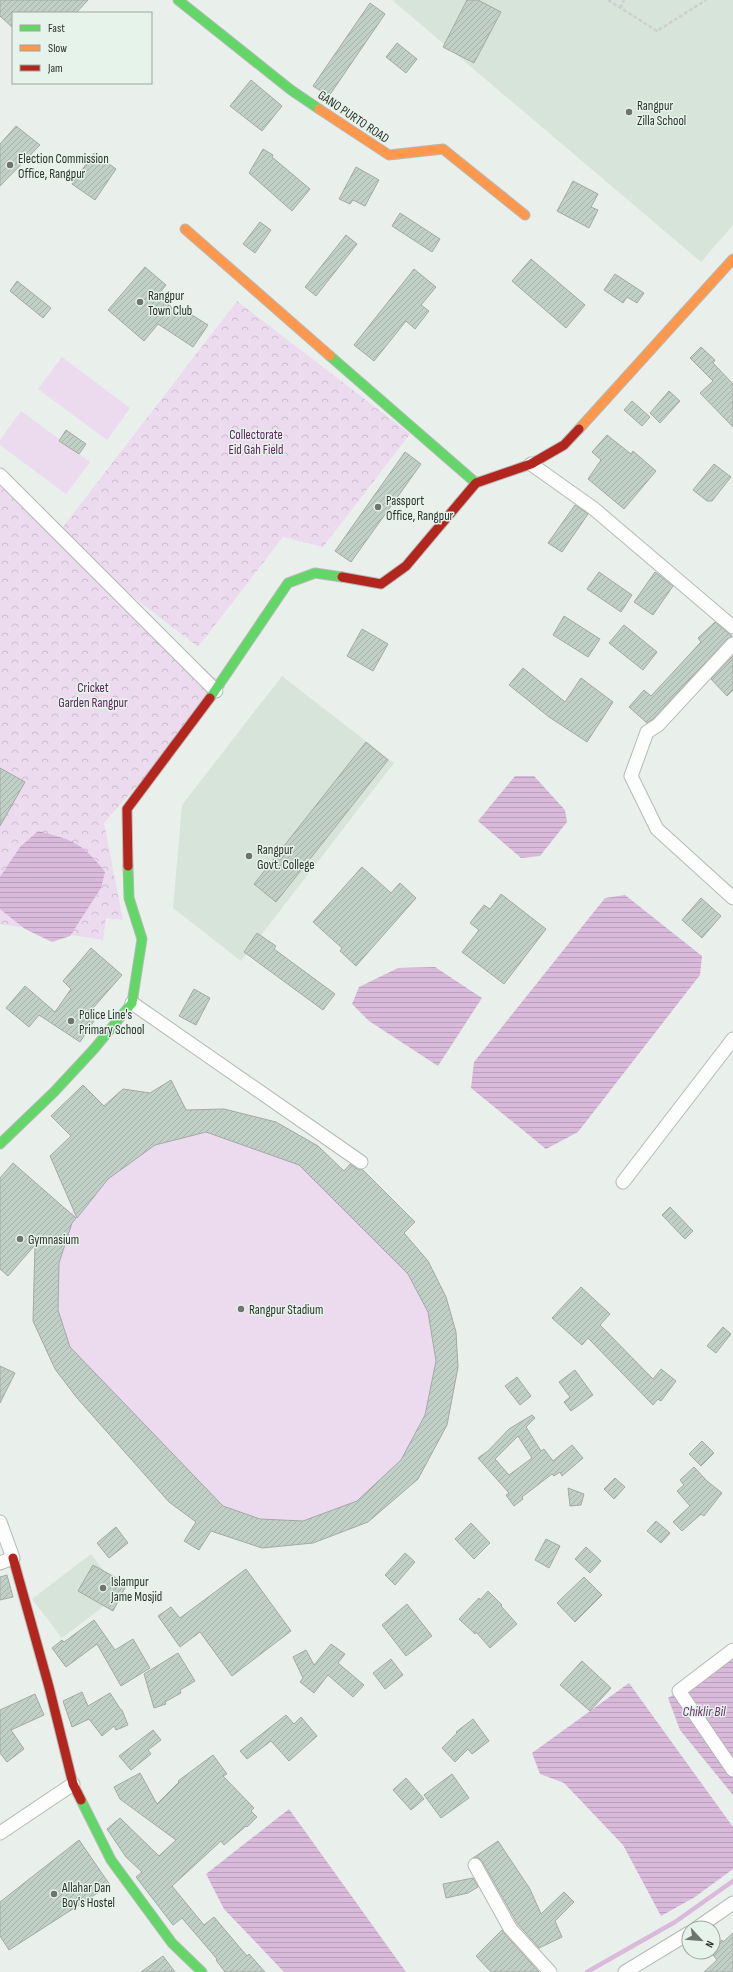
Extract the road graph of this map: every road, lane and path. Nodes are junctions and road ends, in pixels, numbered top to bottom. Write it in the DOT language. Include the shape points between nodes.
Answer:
graph roads {
  1 [pos="178,0"];
  2 [pos="608,0"];
  3 [pos="624,0"];
  4 [pos="706,0"];
  5 [pos="620,8"];
  6 [pos="525,215"];
  7 [pos="185,230"];
  8 [pos="733,260"];
  9 [pos="531,464"];
  10 [pos="0,475"];
  11 [pos="476,484"];
  12 [pos="733,627"];
  13 [pos="733,644"];
  14 [pos="216,691"];
  15 [pos="733,898"];
  16 [pos="132,1003"];
  17 [pos="733,1039"];
  18 [pos="0,1144"];
  19 [pos="361,1162"];
  20 [pos="623,1182"];
  21 [pos="0,1522"];
  22 [pos="13,1558"];
  23 [pos="0,1563"];
  24 [pos="733,1650"];
  25 [pos="733,1770"];
  26 [pos="73,1784"];
  27 [pos="0,1833"];
  28 [pos="474,1865"];
  29 [pos="733,1904"];
  30 [pos="708,1920"];
  31 [pos="681,1938"];
  32 [pos="202,1972"];
  33 [pos="550,1972"];
  34 [pos="625,1972"];
  1 -- 6 [label="street, GANO PURTO ROAD" via="291,90 388,155 444,149"];
  2 -- 5 [label="path"];
  3 -- 5 [label="path"];
  4 -- 5 [label="path" via="657,31"];
  7 -- 11 [label="street"];
  8 -- 9 [label="street" via="564,445"];
  9 -- 11 [label="street"];
  9 -- 12 [label="street" via="593,508"];
  10 -- 14 [label="street"];
  11 -- 14 [label="street" via="406,566 381,584 315,573 288,583"];
  13 -- 15 [label="street" via="658,725 647,732 631,776 657,829"];
  14 -- 16 [label="street" via="127,809 129,898 142,939"];
  16 -- 18 [label="street" via="54,1092"];
  16 -- 19 [label="street"];
  17 -- 20 [label="street"];
  21 -- 22 [label="street"];
  22 -- 23 [label="street"];
  22 -- 26 [label="street"];
  24 -- 25 [label="street" via="679,1691"];
  26 -- 27 [label="street"];
  26 -- 32 [label="street" via="112,1860 172,1943"];
  28 -- 33 [label="street" via="510,1928"];
  29 -- 30 [label="street"];
  31 -- 34 [label="street"];
}
